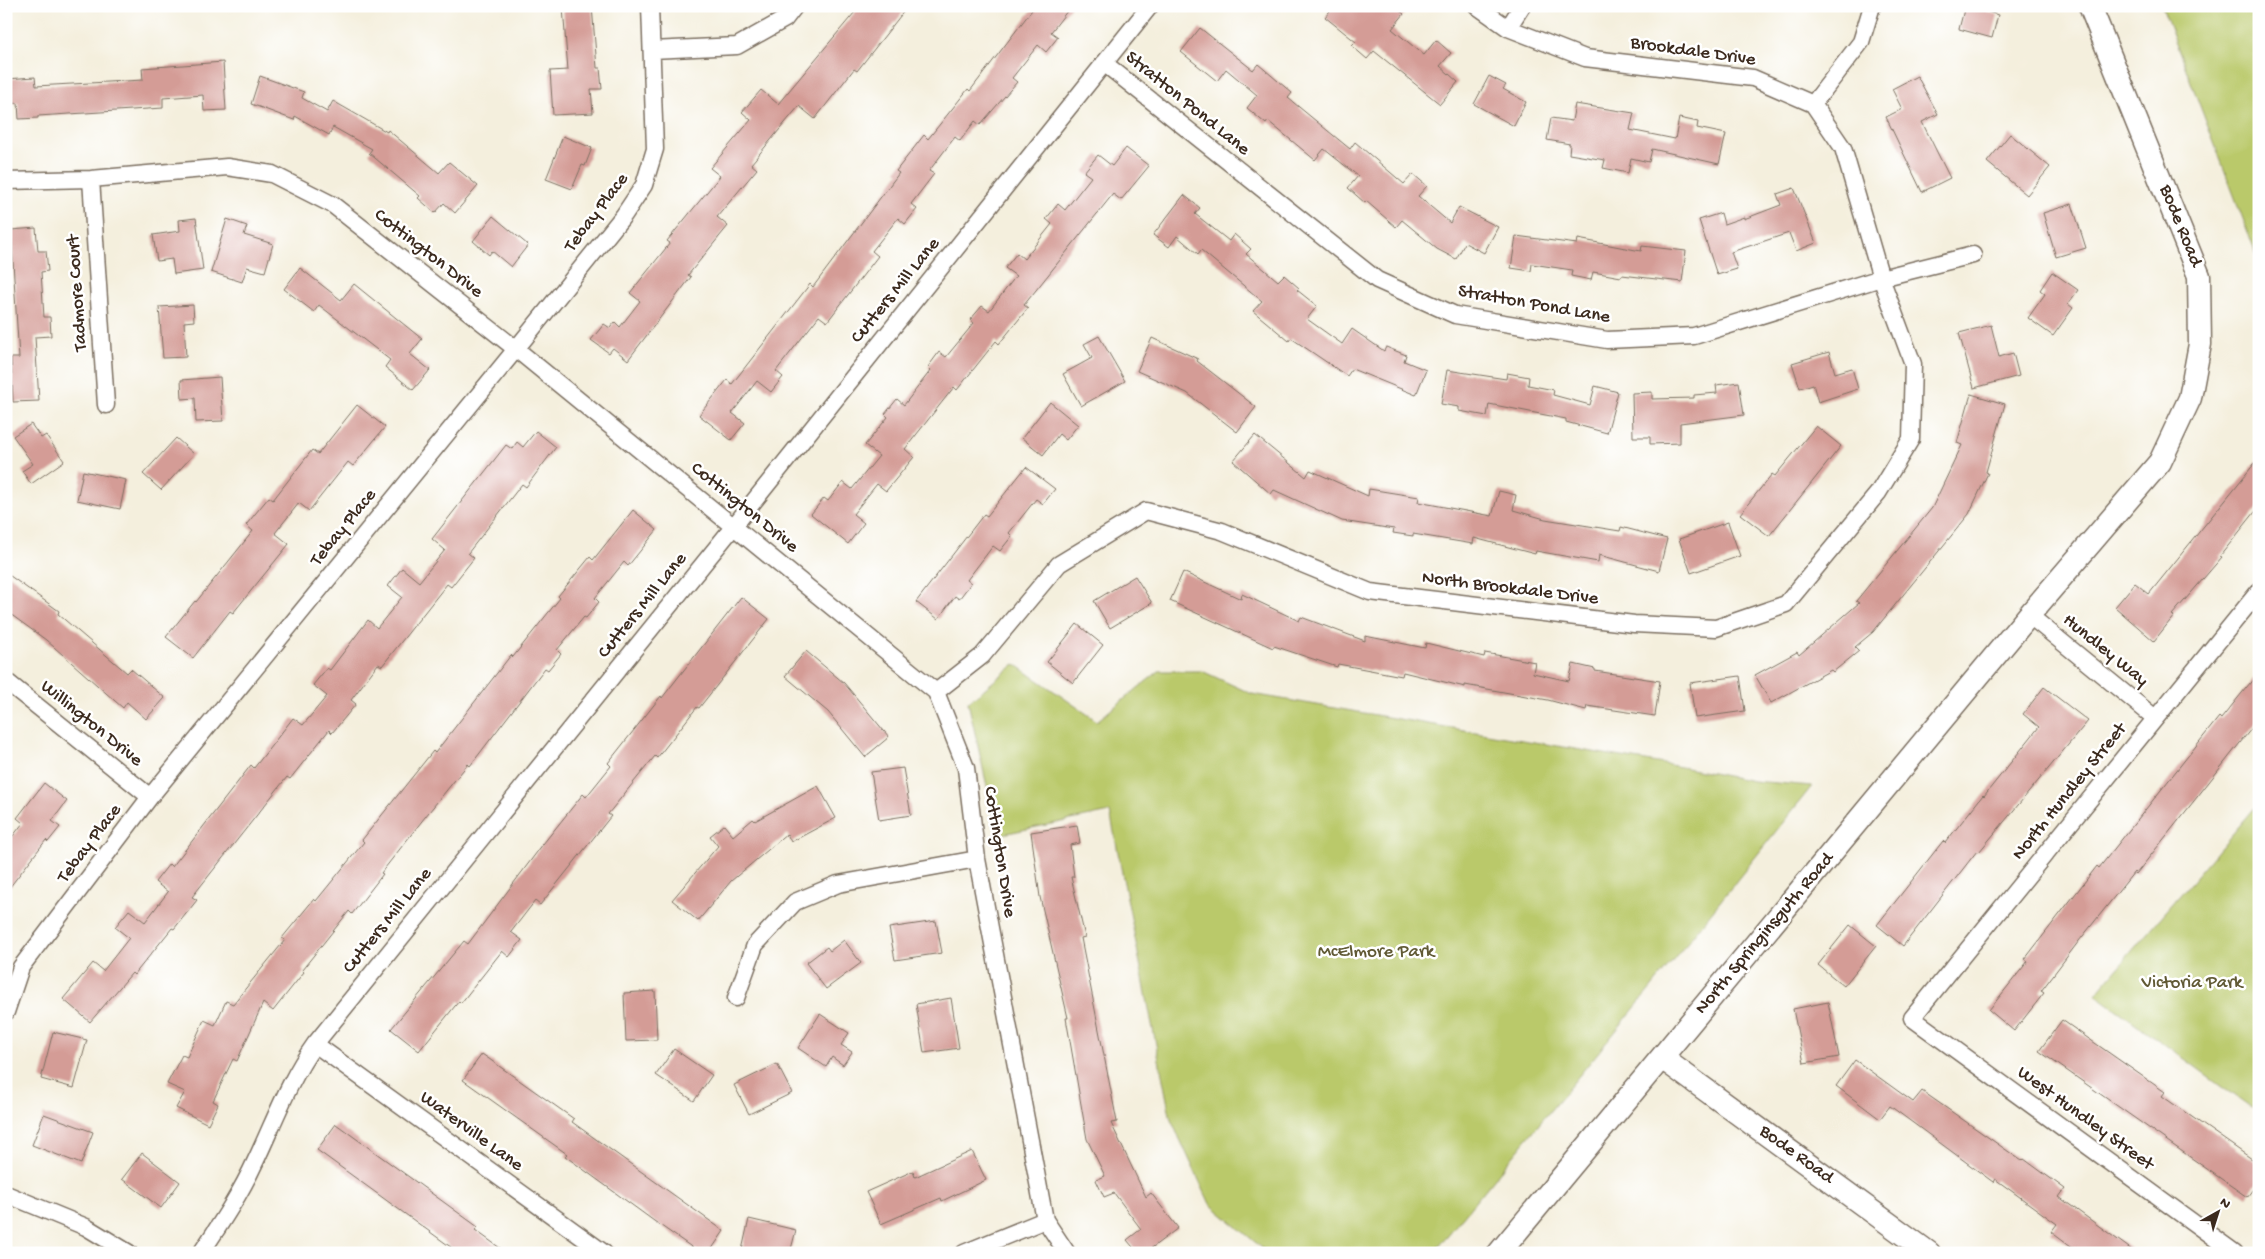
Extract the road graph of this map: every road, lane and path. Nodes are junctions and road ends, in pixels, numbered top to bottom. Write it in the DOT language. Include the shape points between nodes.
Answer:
graph roads {
  1 [pos="650,6"];
  2 [pos="795,6"];
  3 [pos="1150,6"];
  4 [pos="1477,6"];
  5 [pos="1522,6"];
  6 [pos="1872,6"];
  7 [pos="2090,6"];
  8 [pos="1508,28"];
  9 [pos="652,50"];
  10 [pos="1104,63"];
  11 [pos="1813,104"];
  12 [pos="91,179"];
  13 [pos="6,181"];
  14 [pos="1973,255"];
  15 [pos="1881,278"];
  16 [pos="516,349"];
  17 [pos="106,405"];
  18 [pos="734,526"];
  19 [pos="2259,591"];
  20 [pos="2029,614"];
  21 [pos="6,681"];
  22 [pos="936,692"];
  23 [pos="2155,718"];
  24 [pos="150,797"];
  25 [pos="977,859"];
  26 [pos="736,998"];
  27 [pos="6,1012"];
  28 [pos="1912,1018"];
  29 [pos="315,1044"];
  30 [pos="1662,1058"];
  31 [pos="6,1194"];
  32 [pos="1045,1220"];
  33 [pos="129,1253"];
  34 [pos="201,1253"];
  35 [pos="604,1253"];
  36 [pos="964,1253"];
  37 [pos="1067,1253"];
  38 [pos="1499,1253"];
  39 [pos="1929,1253"];
  40 [pos="2235,1253"];
  1 -- 9 [label="street, Tebay Place"];
  2 -- 9 [label="street" via="785,19 737,46"];
  3 -- 10 [label="street, Cutters Mill Lane"];
  4 -- 8 [label="street, Brookdale Drive"];
  5 -- 8 [label="street"];
  6 -- 11 [label="street" via="1861,42"];
  7 -- 20 [label="street, Bode Road" via="2200,276 2200,344 2190,398 2160,462"];
  8 -- 11 [label="street, Brookdale Drive" via="1585,58 1753,78"];
  9 -- 16 [label="street, Tebay Place" via="655,149 644,185 624,215"];
  10 -- 15 [label="street, Stratton Pond Lane" via="1377,280 1454,315 1608,340 1694,336"];
  10 -- 18 [label="street, Cutters Mill Lane"];
  11 -- 15 [label="street" via="1843,148"];
  12 -- 13 [label="street, Cottington Drive"];
  12 -- 16 [label="street, Cottington Drive" via="227,167 272,174 333,205"];
  12 -- 17 [label="street, Tadmore Court"];
  14 -- 15 [label="street, Stratton Pond Lane"];
  15 -- 22 [label="street, North Brookdale Drive" via="1913,364 1911,439 1878,493 1786,604 1716,628 1634,624 1370,592 1222,531 1146,511 1059,564 982,656"];
  16 -- 18 [label="street, Cottington Drive"];
  16 -- 24 [label="street, Tebay Place"];
  18 -- 22 [label="street, Cottington Drive"];
  18 -- 29 [label="street, Cutters Mill Lane"];
  19 -- 23 [label="street, North Hundley Street"];
  20 -- 23 [label="street, Hundley Way"];
  20 -- 30 [label="street, North Springinsguth Road"];
  21 -- 24 [label="street, Willington Drive"];
  22 -- 25 [label="street, Cottington Drive" via="966,768"];
  23 -- 28 [label="street, North Hundley Street"];
  24 -- 27 [label="street, Tebay Place" via="21,967"];
  25 -- 26 [label="street" via="838,884 795,902 755,945"];
  25 -- 32 [label="street, Cottington Drive"];
  28 -- 40 [label="street, West Hundley Street"];
  29 -- 34 [label="street, Cutters Mill Lane" via="286,1091 233,1205"];
  29 -- 35 [label="street, Waterville Lane"];
  30 -- 38 [label="street, North Springinsguth Road"];
  30 -- 39 [label="street, Bode Road"];
  31 -- 33 [label="street" via="86,1226"];
  32 -- 36 [label="street"];
  32 -- 37 [label="street, Cottington Drive"];
}
